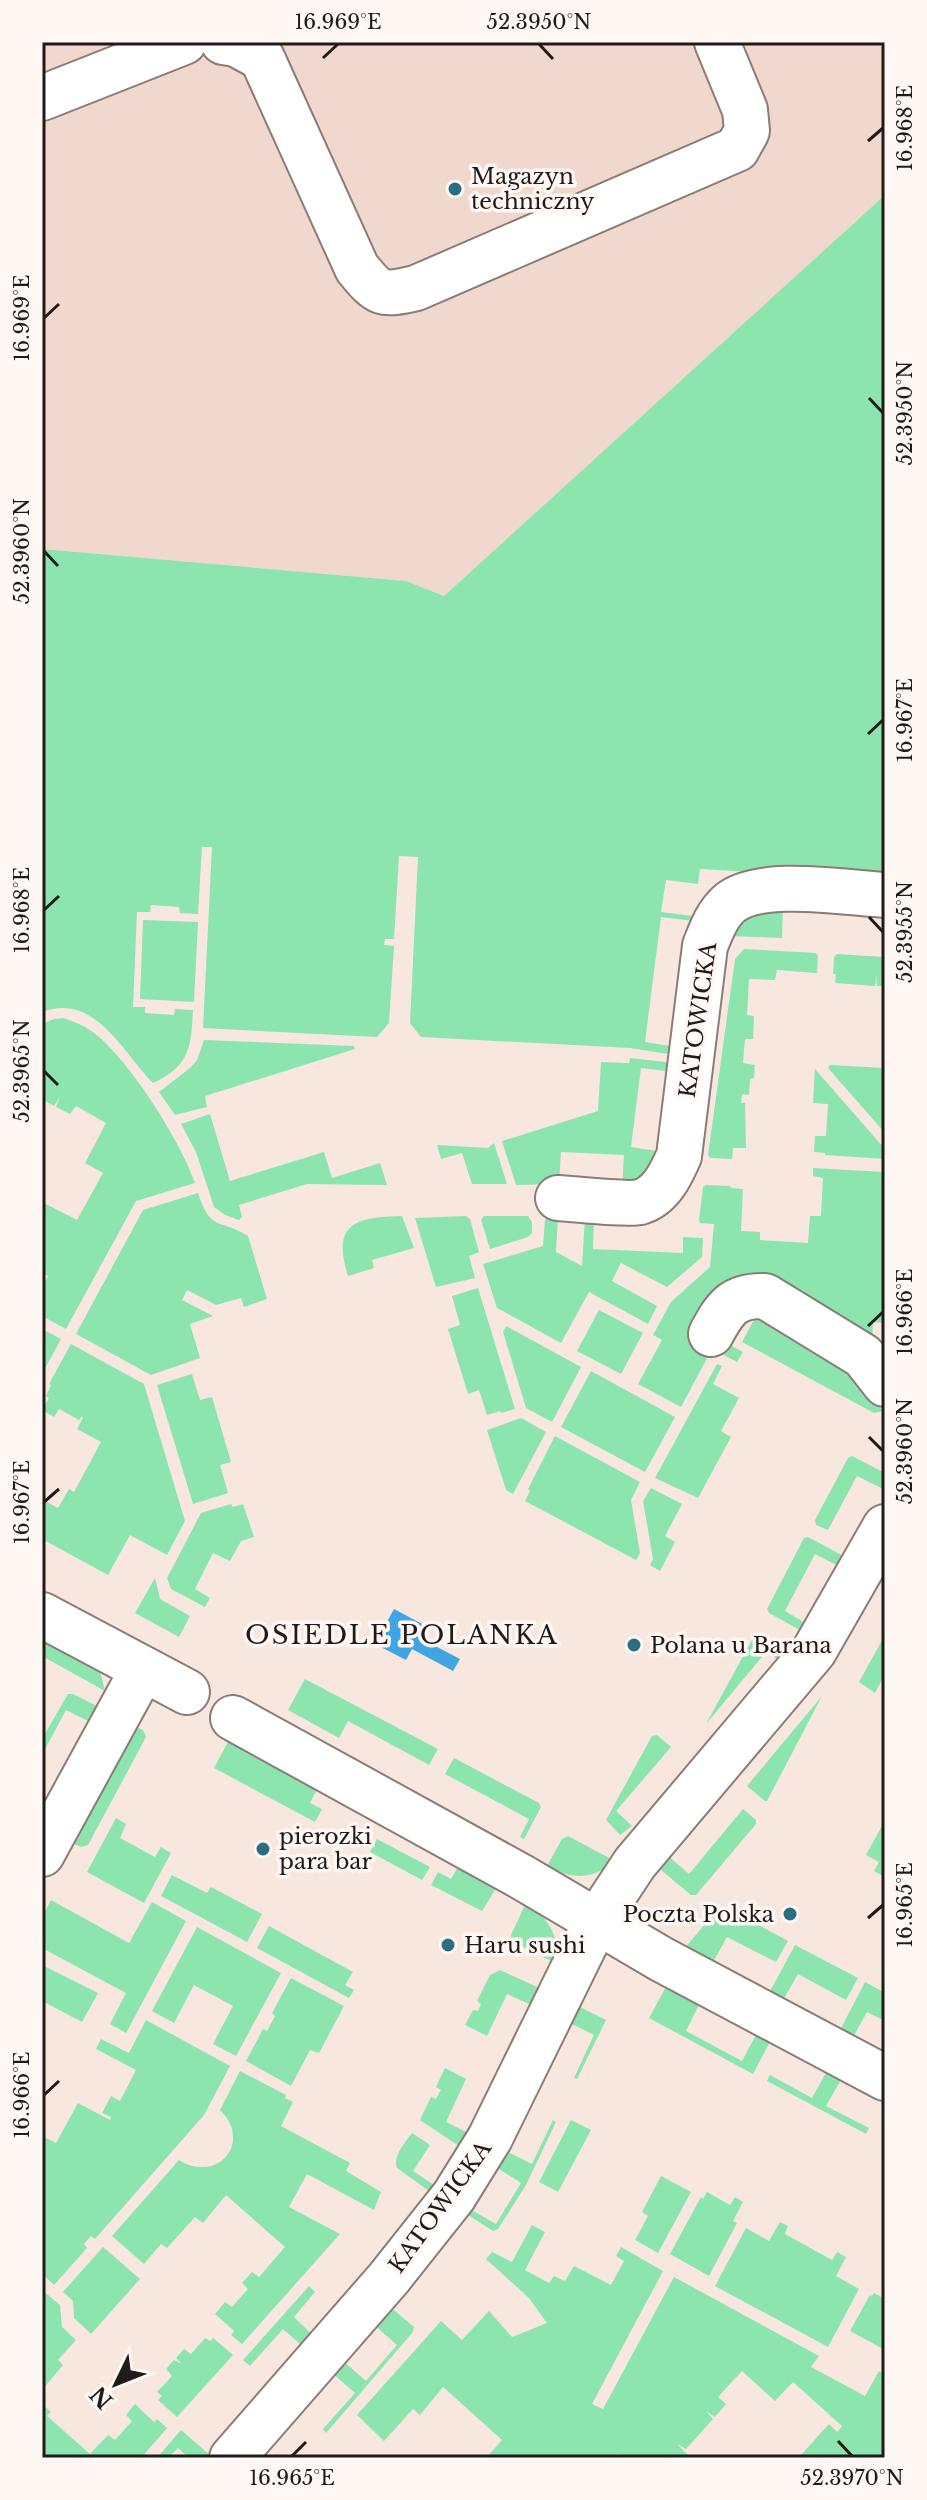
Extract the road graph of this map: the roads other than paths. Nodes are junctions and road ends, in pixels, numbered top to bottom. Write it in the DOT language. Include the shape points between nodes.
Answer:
graph roads {
  1 [pos="184,42"];
  2 [pos="223,42"];
  3 [pos="717,42"];
  4 [pos="42,98"];
  5 [pos="885,895"];
  6 [pos="558,1198"];
  7 [pos="711,1334"];
  8 [pos="885,1384"];
  9 [pos="885,1527"];
  10 [pos="42,1615"];
  11 [pos="143,1669"];
  12 [pos="187,1692"];
  13 [pos="233,1718"];
  14 [pos="42,1854"];
  15 [pos="596,1922"];
  16 [pos="885,2078"];
  17 [pos="232,2458"];
  1 -- 4 [label="street"];
  2 -- 3 [label="street" via="262,58 357,268 375,289 393,293 416,288 737,149 747,131 745,110"];
  5 -- 6 [label="street, KATOWICKA" via="778,889 748,892 729,904 705,946 679,1156 670,1177 639,1202"];
  7 -- 8 [label="street" via="732,1303 747,1295 765,1296 863,1356"];
  9 -- 15 [label="street, KATOWICKA" via="814,1651 635,1863"];
  10 -- 11 [label="street"];
  11 -- 12 [label="street"];
  11 -- 14 [label="street"];
  13 -- 15 [label="street"];
  15 -- 16 [label="street"];
  15 -- 17 [label="street, KATOWICKA" via="490,2138 454,2196"];
}
